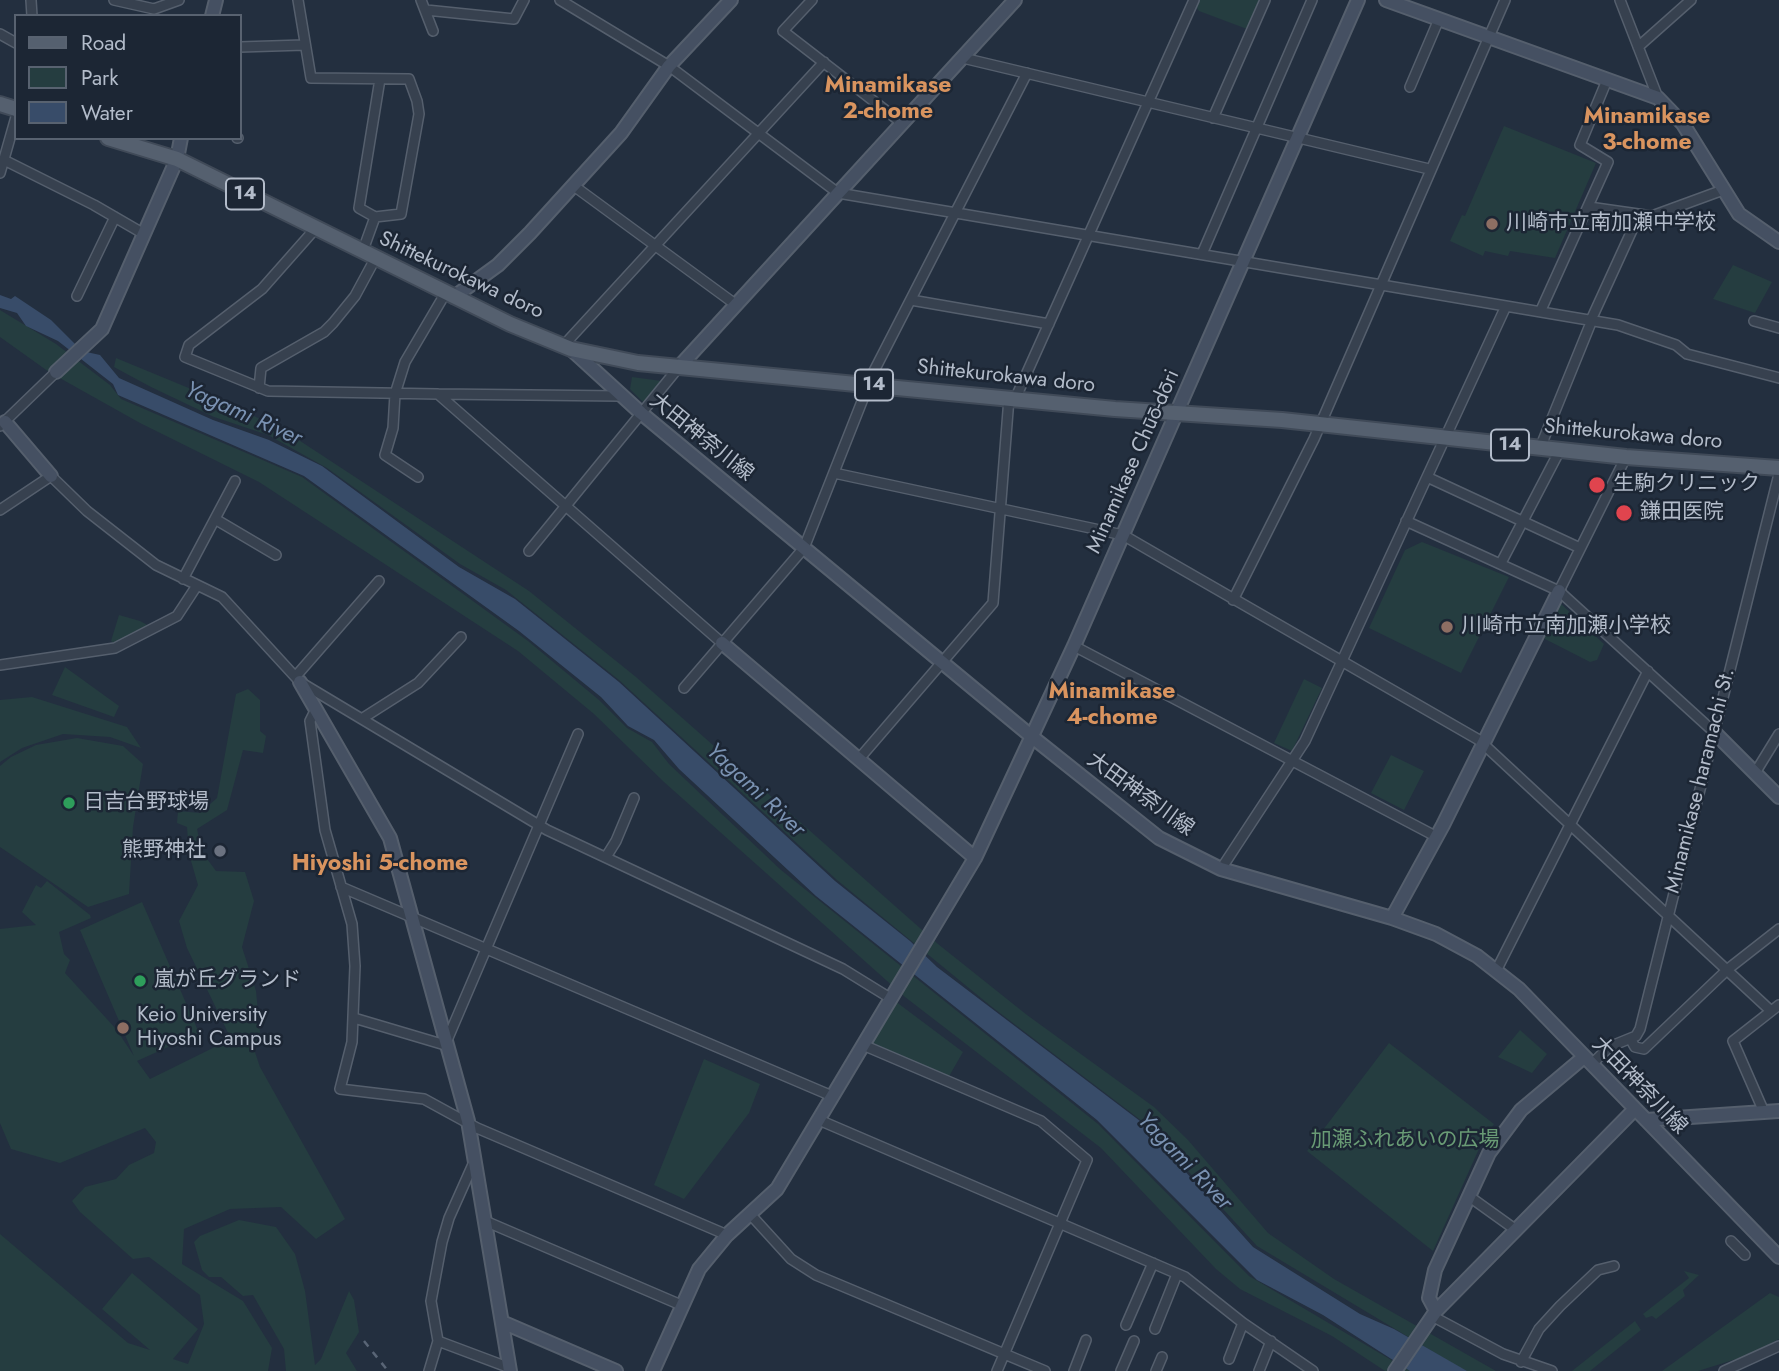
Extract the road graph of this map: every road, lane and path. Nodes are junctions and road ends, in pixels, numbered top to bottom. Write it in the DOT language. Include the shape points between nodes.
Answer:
graph roads {
  1 [pos="114,0"];
  2 [pos="179,0"];
  3 [pos="298,0"];
  4 [pos="421,0"];
  5 [pos="524,0"];
  6 [pos="560,0"];
  7 [pos="731,0"];
  8 [pos="813,0"];
  9 [pos="1015,0"];
  10 [pos="1194,0"];
  11 [pos="1265,0"];
  12 [pos="1312,0"];
  13 [pos="1358,0"];
  14 [pos="1386,0"];
  15 [pos="1505,0"];
  16 [pos="1620,0"];
  17 [pos="1690,0"];
  18 [pos="426,10"];
  19 [pos="1439,19"];
  20 [pos="433,31"];
  21 [pos="1489,37"];
  22 [pos="304,45"];
  23 [pos="242,47"];
  24 [pos="1639,47"];
  25 [pos="963,58"];
  26 [pos="824,62"];
  27 [pos="668,66"];
  28 [pos="1027,73"];
  29 [pos="380,79"];
  30 [pos="1606,80"];
  31 [pos="1410,87"];
  32 [pos="1658,98"];
  33 [pos="1148,103"];
  34 [pos="1213,118"];
  35 [pos="902,123"];
  36 [pos="14,124"];
  37 [pos="1256,129"];
  38 [pos="758,134"];
  39 [pos="1299,139"];
  40 [pos="115,140"];
  41 [pos="181,140"];
  42 [pos="177,159"];
  43 [pos="4,160"];
  44 [pos="1429,169"];
  45 [pos="0,173"];
  46 [pos="574,186"];
  47 [pos="1723,190"];
  48 [pos="838,193"];
  49 [pos="1589,206"];
  50 [pos="955,213"];
  51 [pos="1639,215"];
  52 [pos="115,217"];
  53 [pos="375,217"];
  54 [pos="314,229"];
  55 [pos="144,234"];
  56 [pos="1089,235"];
  57 [pos="1779,242"];
  58 [pos="656,245"];
  59 [pos="1202,254"];
  60 [pos="369,256"];
  61 [pos="1244,261"];
  62 [pos="1381,283"];
  63 [pos="77,296"];
  64 [pos="449,296"];
  65 [pos="911,300"];
  66 [pos="735,304"];
  67 [pos="1506,306"];
  68 [pos="1541,310"];
  69 [pos="1591,320"];
  70 [pos="1754,321"];
  71 [pos="1049,324"];
  72 [pos="1779,328"];
  73 [pos="567,347"];
  74 [pos="679,367"];
  75 [pos="56,372"];
  76 [pos="1779,378"];
  77 [pos="870,384"];
  78 [pos="259,388"];
  79 [pos="396,394"];
  80 [pos="438,394"];
  81 [pos="620,396"];
  82 [pos="1012,398"];
  83 [pos="1178,412"];
  84 [pos="640,413"];
  85 [pos="2,421"];
  86 [pos="1318,425"];
  87 [pos="1445,439"];
  88 [pos="1540,448"];
  89 [pos="1560,450"];
  90 [pos="1626,457"];
  91 [pos="1779,468"];
  92 [pos="834,473"];
  93 [pos="1779,474"];
  94 [pos="51,476"];
  95 [pos="418,477"];
  96 [pos="1427,477"];
  97 [pos="235,481"];
  98 [pos="565,505"];
  99 [pos="0,510"];
  100 [pos="1000,510"];
  101 [pos="215,519"];
  102 [pos="1522,521"];
  103 [pos="1406,522"];
  104 [pos="1123,535"];
  105 [pos="804,548"];
  106 [pos="1580,548"];
  107 [pos="529,551"];
  108 [pos="276,555"];
  109 [pos="1501,563"];
  110 [pos="183,579"];
  111 [pos="379,580"];
  112 [pos="196,587"];
  113 [pos="1559,591"];
  114 [pos="1233,600"];
  115 [pos="461,638"];
  116 [pos="722,643"];
  117 [pos="1074,646"];
  118 [pos="942,661"];
  119 [pos="1340,661"];
  120 [pos="0,665"];
  121 [pos="1648,671"];
  122 [pos="298,679"];
  123 [pos="684,688"];
  124 [pos="316,709"];
  125 [pos="363,718"];
  126 [pos="1714,732"];
  127 [pos="578,734"];
  128 [pos="1779,734"];
  129 [pos="1031,736"];
  130 [pos="1484,745"];
  131 [pos="858,760"];
  132 [pos="1294,760"];
  133 [pos="1755,774"];
  134 [pos="1779,797"];
  135 [pos="634,798"];
  136 [pos="1570,824"];
  137 [pos="539,826"];
  138 [pos="1437,836"];
  139 [pos="606,857"];
  140 [pos="975,858"];
  141 [pos="1221,869"];
  142 [pos="341,887"];
  143 [pos="1667,914"];
  144 [pos="411,916"];
  145 [pos="1392,918"];
  146 [pos="1779,929"];
  147 [pos="487,948"];
  148 [pos="1728,969"];
  149 [pos="1496,971"];
  150 [pos="892,994"];
  151 [pos="1775,1008"];
  152 [pos="354,1018"];
  153 [pos="1631,1040"];
  154 [pos="445,1045"];
  155 [pos="863,1045"];
  156 [pos="1588,1061"];
  157 [pos="832,1096"];
  158 [pos="1634,1109"];
  159 [pos="1779,1111"];
  160 [pos="1764,1112"];
  161 [pos="820,1119"];
  162 [pos="468,1121"];
  163 [pos="1646,1121"];
  164 [pos="475,1161"];
  165 [pos="1470,1197"];
  166 [pos="750,1214"];
  167 [pos="485,1221"];
  168 [pos="1061,1224"];
  169 [pos="1516,1230"];
  170 [pos="727,1235"];
  171 [pos="1731,1241"];
  172 [pos="1745,1255"];
  173 [pos="1779,1257"];
  174 [pos="1153,1263"];
  175 [pos="1615,1266"];
  176 [pos="1177,1274"];
  177 [pos="681,1305"];
  178 [pos="1432,1316"];
  179 [pos="502,1322"];
  180 [pos="1243,1323"];
  181 [pos="1126,1325"];
  182 [pos="1155,1329"];
  183 [pos="1086,1340"];
  184 [pos="438,1341"];
  185 [pos="1134,1341"];
  186 [pos="1271,1341"];
  187 [pos="1779,1346"];
  188 [pos="1005,1353"];
  189 [pos="1162,1357"];
  190 [pos="1229,1359"];
  191 [pos="1521,1362"];
  192 [pos="510,1369"];
  193 [pos="429,1371"];
  194 [pos="616,1371"];
  195 [pos="653,1371"];
  196 [pos="997,1371"];
  197 [pos="1045,1371"];
  198 [pos="1074,1371"];
  199 [pos="1121,1371"];
  200 [pos="1156,1371"];
  201 [pos="1259,1371"];
  202 [pos="1313,1371"];
  203 [pos="1395,1371"];
  204 [pos="1552,1371"];
  205 [pos="1724,1371"];
  1 -- 2 [label="street" via="154,9"];
  3 -- 22 [label="street"];
  4 -- 18 [label="street"];
  5 -- 18 [label="street" via="513,19"];
  6 -- 27 [label="street"];
  7 -- 27 [label="street"];
  8 -- 26 [label="street" via="783,31"];
  9 -- 25 [label="street"];
  10 -- 33 [label="street"];
  11 -- 34 [label="street"];
  12 -- 37 [label="street"];
  13 -- 39 [label="street, Minamikase Chūō-dōri"];
  14 -- 19 [label="street"];
  15 -- 21 [label="street"];
  16 -- 24 [label="street"];
  17 -- 24 [label="street"];
  18 -- 20 [label="street"];
  19 -- 21 [label="street"];
  19 -- 31 [label="street"];
  21 -- 30 [label="street"];
  21 -- 44 [label="street"];
  22 -- 23 [label="street"];
  22 -- 29 [label="street" via="311,78"];
  24 -- 32 [label="street"];
  25 -- 28 [label="street"];
  25 -- 35 [label="street"];
  26 -- 35 [label="street"];
  26 -- 38 [label="street"];
  27 -- 38 [label="street"];
  27 -- 46 [label="street" via="621,133"];
  28 -- 33 [label="street"];
  28 -- 50 [label="street"];
  29 -- 53 [label="street" via="359,208"];
  29 -- 53 [label="street" via="409,79 419,114 401,214"];
  30 -- 32 [label="street"];
  30 -- 49 [label="street" via="1580,145 1608,162"];
  32 -- 47 [label="street" via="1683,124"];
  33 -- 34 [label="street"];
  33 -- 56 [label="street"];
  34 -- 37 [label="street"];
  35 -- 48 [label="street"];
  36 -- 43 [label="street"];
  37 -- 39 [label="street"];
  37 -- 59 [label="street"];
  38 -- 48 [label="street"];
  38 -- 58 [label="street"];
  39 -- 44 [label="street"];
  39 -- 61 [label="street, Minamikase Chūō-dōri"];
  40 -- 42 [label="main road, Shittekurokawa doro / 14"];
  41 -- 42 [label="street"];
  42 -- 54 [label="main road, Shittekurokawa doro / 14"];
  42 -- 55 [label="street"];
  43 -- 45 [label="street"];
  43 -- 52 [label="street"];
  44 -- 62 [label="street"];
  46 -- 58 [label="street"];
  46 -- 64 [label="street" via="511,253"];
  47 -- 51 [label="street" via="1652,216"];
  47 -- 57 [label="street" via="1740,214"];
  48 -- 50 [label="street"];
  48 -- 66 [label="street"];
  49 -- 51 [label="street"];
  49 -- 68 [label="street"];
  50 -- 56 [label="street"];
  50 -- 65 [label="street"];
  51 -- 69 [label="street"];
  52 -- 55 [label="street"];
  52 -- 63 [label="street"];
  53 -- 60 [label="street"];
  54 -- 60 [label="main road, Shittekurokawa doro / 14"];
  54 -- 78 [label="street" via="262,289 190,345 185,357"];
  55 -- 75 [label="street" via="98,334"];
  56 -- 59 [label="street"];
  56 -- 71 [label="street"];
  58 -- 66 [label="street"];
  58 -- 73 [label="street"];
  59 -- 61 [label="street"];
  60 -- 64 [label="main road, Shittekurokawa doro / 14"];
  60 -- 78 [label="street" via="355,296 333,323 261,368"];
  61 -- 62 [label="street"];
  61 -- 83 [label="street, Minamikase Chūō-dōri"];
  62 -- 67 [label="street"];
  62 -- 86 [label="street"];
  64 -- 73 [label="main road, Shittekurokawa doro / 14"];
  64 -- 79 [label="street" via="405,362"];
  65 -- 71 [label="street"];
  65 -- 77 [label="street"];
  66 -- 74 [label="street"];
  67 -- 68 [label="street"];
  67 -- 87 [label="street"];
  68 -- 69 [label="street"];
  69 -- 76 [label="street" via="1629,328 1676,345 1687,354"];
  69 -- 88 [label="street"];
  70 -- 72 [label="street"];
  71 -- 82 [label="street"];
  73 -- 74 [label="main road, Shittekurokawa doro / 14"];
  73 -- 81 [label="street, 大田神奈川線"];
  74 -- 77 [label="main road, Shittekurokawa doro / 14"];
  74 -- 84 [label="street"];
  75 -- 85 [label="street"];
  77 -- 82 [label="main road, Shittekurokawa doro / 14"];
  77 -- 92 [label="street"];
  78 -- 79 [label="street"];
  79 -- 80 [label="street"];
  79 -- 95 [label="street" via="393,428 384,455"];
  80 -- 81 [label="street"];
  80 -- 98 [label="street"];
  81 -- 84 [label="street, 大田神奈川線"];
  82 -- 83 [label="main road, Shittekurokawa doro / 14"];
  82 -- 100 [label="street"];
  83 -- 86 [label="main road, Shittekurokawa doro / 14"];
  83 -- 104 [label="street, Minamikase Chūō-dōri"];
  84 -- 98 [label="street"];
  84 -- 105 [label="street, 大田神奈川線"];
  85 -- 94 [label="street"];
  86 -- 87 [label="main road, Shittekurokawa doro / 14"];
  86 -- 114 [label="street"];
  87 -- 88 [label="main road, Shittekurokawa doro / 14"];
  87 -- 96 [label="street"];
  88 -- 89 [label="main road, Shittekurokawa doro / 14"];
  89 -- 90 [label="main road, Shittekurokawa doro / 14"];
  89 -- 102 [label="street"];
  90 -- 91 [label="main road, Shittekurokawa doro / 14"];
  90 -- 106 [label="street"];
  92 -- 100 [label="street"];
  92 -- 105 [label="street"];
  93 -- 126 [label="street, Minamikase haramachi St."];
  94 -- 99 [label="street"];
  94 -- 110 [label="street" via="138,551"];
  96 -- 102 [label="street"];
  96 -- 103 [label="street"];
  97 -- 101 [label="street"];
  98 -- 107 [label="street"];
  98 -- 116 [label="street"];
  100 -- 104 [label="street"];
  100 -- 118 [label="street" via="993,603"];
  101 -- 108 [label="street"];
  101 -- 110 [label="street"];
  102 -- 106 [label="street"];
  102 -- 109 [label="street"];
  103 -- 109 [label="street"];
  103 -- 119 [label="street"];
  104 -- 114 [label="street"];
  104 -- 117 [label="street, Minamikase Chūō-dōri"];
  105 -- 116 [label="street"];
  105 -- 118 [label="street, 大田神奈川線"];
  106 -- 113 [label="street"];
  109 -- 113 [label="street"];
  110 -- 112 [label="street"];
  111 -- 122 [label="street"];
  112 -- 120 [label="street" via="177,616 115,648"];
  112 -- 122 [label="street" via="222,597"];
  113 -- 121 [label="street"];
  113 -- 130 [label="street"];
  114 -- 119 [label="street"];
  115 -- 125 [label="street" via="418,683"];
  116 -- 123 [label="street"];
  116 -- 131 [label="street"];
  117 -- 129 [label="street, Minamikase Chūō-dōri"];
  117 -- 132 [label="street"];
  118 -- 129 [label="street, 大田神奈川線"];
  118 -- 131 [label="street"];
  119 -- 130 [label="street"];
  119 -- 132 [label="street"];
  121 -- 126 [label="street"];
  121 -- 136 [label="street"];
  122 -- 124 [label="street"];
  122 -- 125 [label="street"];
  124 -- 142 [label="street" via="310,721 322,809"];
  124 -- 144 [label="street" via="390,838"];
  125 -- 137 [label="street"];
  126 -- 133 [label="street"];
  126 -- 143 [label="street, Minamikase haramachi St."];
  127 -- 137 [label="street"];
  128 -- 133 [label="street"];
  129 -- 140 [label="street, Minamikase Chūō-dōri"];
  129 -- 141 [label="street, 大田神奈川線" via="1159,838"];
  130 -- 136 [label="street"];
  130 -- 138 [label="street"];
  131 -- 140 [label="street"];
  132 -- 138 [label="street"];
  132 -- 141 [label="street"];
  133 -- 134 [label="street"];
  135 -- 139 [label="street"];
  136 -- 143 [label="street"];
  136 -- 149 [label="street"];
  137 -- 139 [label="street"];
  137 -- 147 [label="street"];
  138 -- 145 [label="street"];
  139 -- 150 [label="street"];
  140 -- 150 [label="street, Minamikase Chūō-dōri"];
  141 -- 145 [label="street, 大田神奈川線"];
  142 -- 144 [label="street"];
  142 -- 152 [label="street" via="352,924"];
  143 -- 148 [label="street"];
  143 -- 153 [label="street, Minamikase haramachi St." via="1640,1029"];
  144 -- 147 [label="street"];
  144 -- 154 [label="street"];
  145 -- 149 [label="street, 大田神奈川線" via="1436,934"];
  146 -- 148 [label="street"];
  147 -- 154 [label="street"];
  147 -- 157 [label="street"];
  148 -- 151 [label="street"];
  148 -- 153 [label="street" via="1644,1049 1634,1047"];
  149 -- 156 [label="street, 大田神奈川線"];
  150 -- 155 [label="street, Minamikase Chūō-dōri"];
  151 -- 160 [label="street" via="1732,1041"];
  152 -- 154 [label="street"];
  152 -- 162 [label="street" via="340,1089 424,1100"];
  153 -- 156 [label="street"];
  154 -- 162 [label="street"];
  155 -- 157 [label="street, Minamikase Chūō-dōri"];
  155 -- 168 [label="street" via="1041,1121 1087,1160"];
  156 -- 158 [label="street, 大田神奈川線"];
  156 -- 165 [label="street" via="1521,1110 1503,1130"];
  157 -- 161 [label="street, Minamikase Chūō-dōri"];
  158 -- 163 [label="street, 大田神奈川線"];
  158 -- 169 [label="street"];
  159 -- 160 [label="street"];
  160 -- 163 [label="street"];
  161 -- 166 [label="street, Minamikase Chūō-dōri" via="778,1189"];
  161 -- 168 [label="street"];
  162 -- 164 [label="street"];
  162 -- 170 [label="street"];
  163 -- 173 [label="street, 大田神奈川線"];
  164 -- 167 [label="street"];
  164 -- 184 [label="street" via="449,1218 434,1283 431,1301"];
  165 -- 169 [label="street"];
  165 -- 178 [label="street" via="1435,1270 1429,1298"];
  166 -- 170 [label="street, Minamikase Chūō-dōri"];
  166 -- 188 [label="street" via="791,1259 816,1275"];
  167 -- 177 [label="street"];
  167 -- 179 [label="street"];
  168 -- 174 [label="street"];
  168 -- 188 [label="street"];
  169 -- 178 [label="street"];
  170 -- 177 [label="street, Minamikase Chūō-dōri" via="699,1269"];
  171 -- 172 [label="street"];
  174 -- 176 [label="street"];
  174 -- 181 [label="street"];
  175 -- 191 [label="street" via="1598,1270 1560,1306 1539,1329"];
  176 -- 180 [label="street"];
  176 -- 182 [label="street"];
  177 -- 195 [label="street, Minamikase Chūō-dōri"];
  178 -- 191 [label="street"];
  178 -- 203 [label="street"];
  179 -- 192 [label="street"];
  179 -- 194 [label="street"];
  180 -- 186 [label="street"];
  180 -- 190 [label="street"];
  183 -- 198 [label="street"];
  184 -- 192 [label="street"];
  184 -- 193 [label="street"];
  185 -- 199 [label="street"];
  186 -- 201 [label="street"];
  186 -- 202 [label="street"];
  187 -- 205 [label="street"];
  188 -- 196 [label="street"];
  188 -- 197 [label="street"];
  189 -- 200 [label="street"];
  191 -- 204 [label="street"];
}
